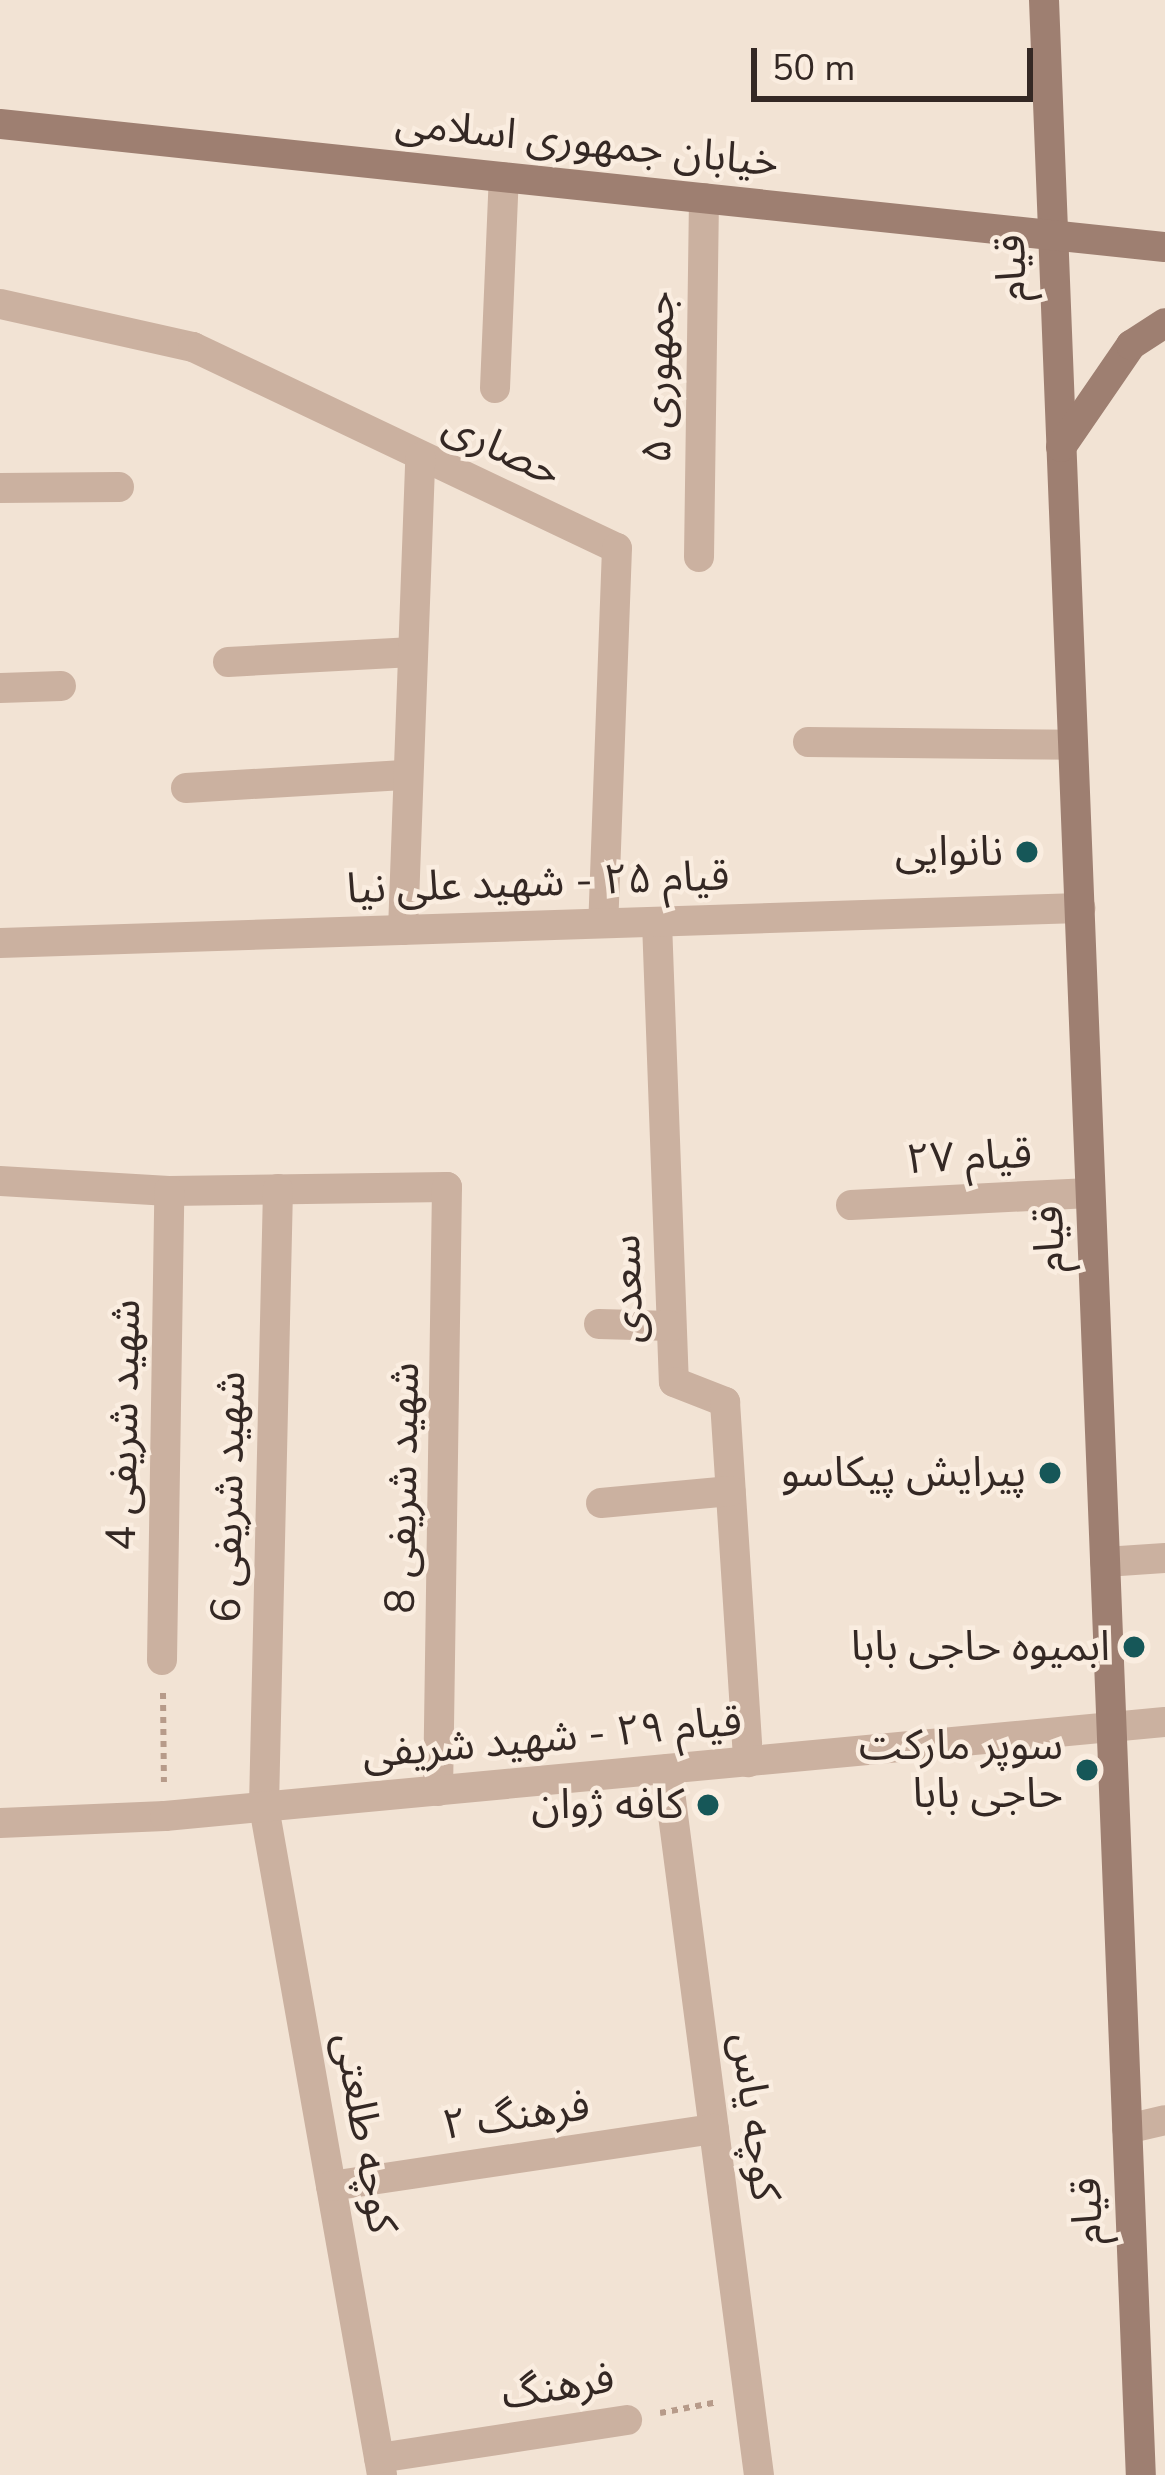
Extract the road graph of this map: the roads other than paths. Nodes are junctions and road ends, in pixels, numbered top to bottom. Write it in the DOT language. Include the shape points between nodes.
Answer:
graph roads {
  1 [pos="1044,0"];
  2 [pos="0,124"];
  3 [pos="504,177"];
  4 [pos="704,198"];
  5 [pos="1053,235"];
  6 [pos="1165,247"];
  7 [pos="0,304"];
  8 [pos="1165,323"];
  9 [pos="495,388"];
  10 [pos="1061,447"];
  11 [pos="420,457"];
  12 [pos="119,487"];
  13 [pos="0,488"];
  14 [pos="699,556"];
  15 [pos="413,652"];
  16 [pos="227,662"];
  17 [pos="61,686"];
  18 [pos="0,688"];
  19 [pos="808,742"];
  20 [pos="1073,745"];
  21 [pos="408,775"];
  22 [pos="186,788"];
  23 [pos="1080,908"];
  24 [pos="657,922"];
  25 [pos="603,923"];
  26 [pos="404,930"];
  27 [pos="0,943"];
  28 [pos="0,1180"];
  29 [pos="278,1189"];
  30 [pos="169,1191"];
  31 [pos="1090,1192"];
  32 [pos="851,1204"];
  33 [pos="599,1324"];
  34 [pos="671,1326"];
  35 [pos="730,1490"];
  36 [pos="602,1503"];
  37 [pos="1165,1558"];
  38 [pos="1105,1562"];
  39 [pos="162,1660"];
  40 [pos="1165,1722"];
  41 [pos="1111,1728"];
  42 [pos="748,1762"];
  43 [pos="667,1769"];
  44 [pos="438,1791"];
  45 [pos="264,1807"];
  46 [pos="0,1823"];
  47 [pos="1165,2120"];
  48 [pos="714,2129"];
  49 [pos="1126,2129"];
  50 [pos="331,2186"];
  51 [pos="627,2420"];
  52 [pos="381,2466"];
  53 [pos="759,2475"];
  54 [pos="1141,2475"];
  1 -- 5 [label="main road, قیام"];
  2 -- 3 [label="main road, خیابان جمهوری اسلامی"];
  3 -- 4 [label="main road, خیابان جمهوری اسلامی"];
  3 -- 9 [label="street"];
  4 -- 5 [label="main road, خیابان جمهوری اسلامی"];
  4 -- 14 [label="street, جمهوری ۵"];
  5 -- 6 [label="main road, خیابان جمهوری اسلامی"];
  5 -- 10 [label="main road, قیام"];
  7 -- 11 [label="street, حصاری" via="193,347"];
  8 -- 10 [label="main road" via="1131,346"];
  10 -- 20 [label="main road, قیام"];
  11 -- 15 [label="street"];
  11 -- 25 [label="street, حصاری" via="617,548"];
  12 -- 13 [label="street"];
  15 -- 16 [label="street"];
  15 -- 21 [label="street"];
  17 -- 18 [label="street"];
  19 -- 20 [label="street"];
  20 -- 23 [label="main road, قیام"];
  21 -- 22 [label="street"];
  21 -- 26 [label="street"];
  23 -- 24 [label="street, قیام ۲۵ - شهید علی نیا"];
  23 -- 31 [label="main road, قیام"];
  24 -- 25 [label="street, قیام ۲۵ - شهید علی نیا"];
  24 -- 34 [label="street, سعدی"];
  25 -- 26 [label="street, قیام ۲۵ - شهید علی نیا"];
  26 -- 27 [label="street, قیام ۲۵ - شهید علی نیا"];
  28 -- 30 [label="street"];
  29 -- 30 [label="street"];
  29 -- 44 [label="street, شهید شریفی 8" via="447,1187"];
  29 -- 45 [label="street, شهید شریفی 6"];
  30 -- 39 [label="street, شهید شریفی 4"];
  31 -- 32 [label="street, قیام ۲۷"];
  31 -- 38 [label="main road, قیام"];
  33 -- 34 [label="street"];
  34 -- 35 [label="street, سعدی" via="674,1382 725,1402"];
  35 -- 36 [label="street"];
  35 -- 42 [label="street, سعدی"];
  37 -- 38 [label="street"];
  38 -- 41 [label="main road, قیام"];
  40 -- 41 [label="street, قیام ۲۹ - شهید شریفی"];
  41 -- 42 [label="street, قیام ۲۹ - شهید شریفی"];
  41 -- 49 [label="main road, قیام"];
  42 -- 43 [label="street, قیام ۲۹ - شهید شریفی"];
  43 -- 44 [label="street, قیام ۲۹ - شهید شریفی"];
  43 -- 48 [label="street, کوچه یاس"];
  44 -- 45 [label="street, قیام ۲۹ - شهید شریفی"];
  45 -- 46 [label="street, قیام ۲۹ - شهید شریفی"];
  45 -- 50 [label="street, کوچه طلعتی"];
  47 -- 49 [label="street"];
  48 -- 50 [label="street, فرهنگ ۲"];
  48 -- 53 [label="street, کوچه یاس"];
  49 -- 54 [label="main road, قیام"];
  50 -- 52 [label="street, کوچه طلعتی"];
  51 -- 52 [label="street, فرهنگ"];
}
